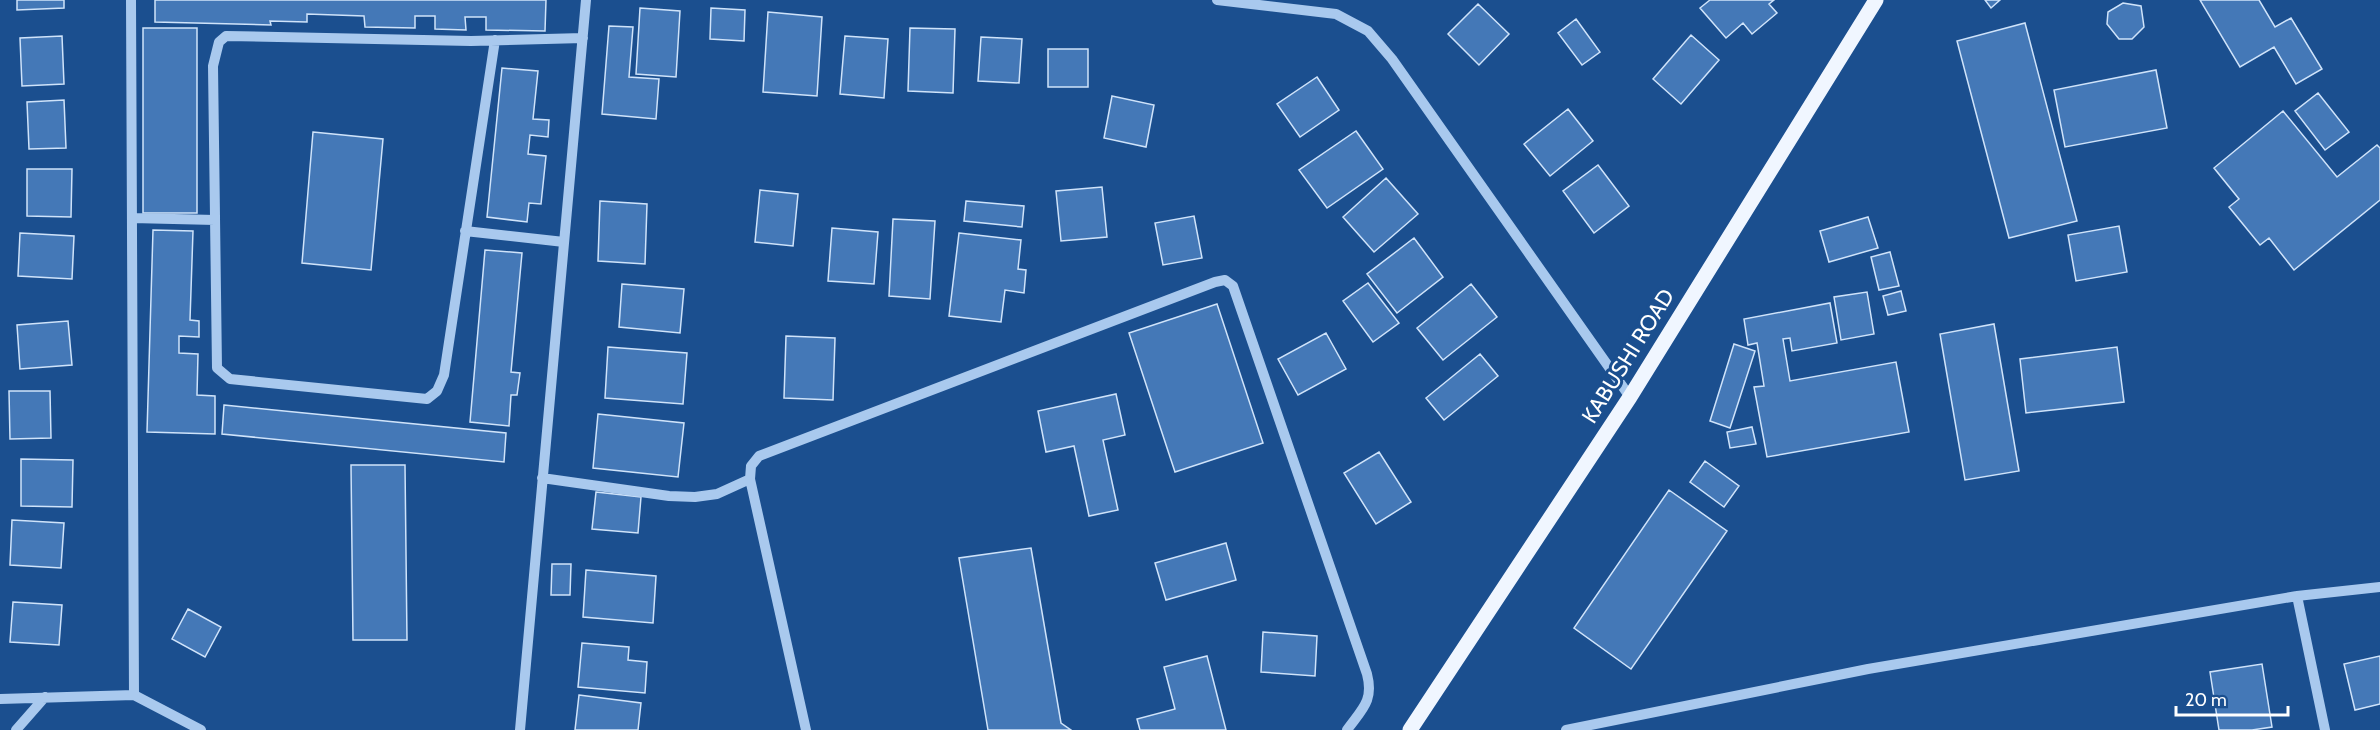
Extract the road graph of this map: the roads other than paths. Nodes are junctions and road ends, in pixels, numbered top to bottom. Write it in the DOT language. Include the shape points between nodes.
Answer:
graph roads {
  1 [pos="131,0"];
  2 [pos="586,0"];
  3 [pos="1216,0"];
  4 [pos="1876,0"];
  5 [pos="583,38"];
  6 [pos="495,40"];
  7 [pos="132,218"];
  8 [pos="215,220"];
  9 [pos="465,231"];
  10 [pos="564,242"];
  11 [pos="1630,397"];
  12 [pos="542,478"];
  13 [pos="750,479"];
  14 [pos="2380,587"];
  15 [pos="2297,596"];
  16 [pos="134,695"];
  17 [pos="45,698"];
  18 [pos="0,699"];
  19 [pos="16,730"];
  20 [pos="201,730"];
  21 [pos="520,730"];
  22 [pos="806,730"];
  23 [pos="1347,730"];
  24 [pos="1410,730"];
  25 [pos="1566,730"];
  26 [pos="2325,730"];
  1 -- 7 [label="street"];
  2 -- 5 [label="street"];
  3 -- 11 [label="street" via="1336,14 1368,31 1392,59"];
  4 -- 11 [label="main road, KABUSHI ROAD"];
  5 -- 6 [label="street"];
  5 -- 10 [label="street"];
  6 -- 8 [label="street" via="226,36 219,42 213,66"];
  6 -- 9 [label="street"];
  7 -- 8 [label="street"];
  7 -- 16 [label="street"];
  8 -- 9 [label="street" via="217,368 230,379 426,399 437,391 444,375"];
  9 -- 10 [label="street"];
  10 -- 12 [label="street"];
  11 -- 24 [label="main road, KABUSHI ROAD"];
  12 -- 13 [label="street" via="695,497 717,494"];
  12 -- 21 [label="street"];
  13 -- 22 [label="street"];
  13 -- 23 [label="street" via="751,466 759,456 1225,280 1233,286 1367,674 1370,688 1366,703"];
  14 -- 15 [label="street"];
  15 -- 25 [label="street" via="1868,669"];
  15 -- 26 [label="street"];
  16 -- 17 [label="street"];
  16 -- 20 [label="street"];
  17 -- 18 [label="street"];
  17 -- 19 [label="street"];
}
